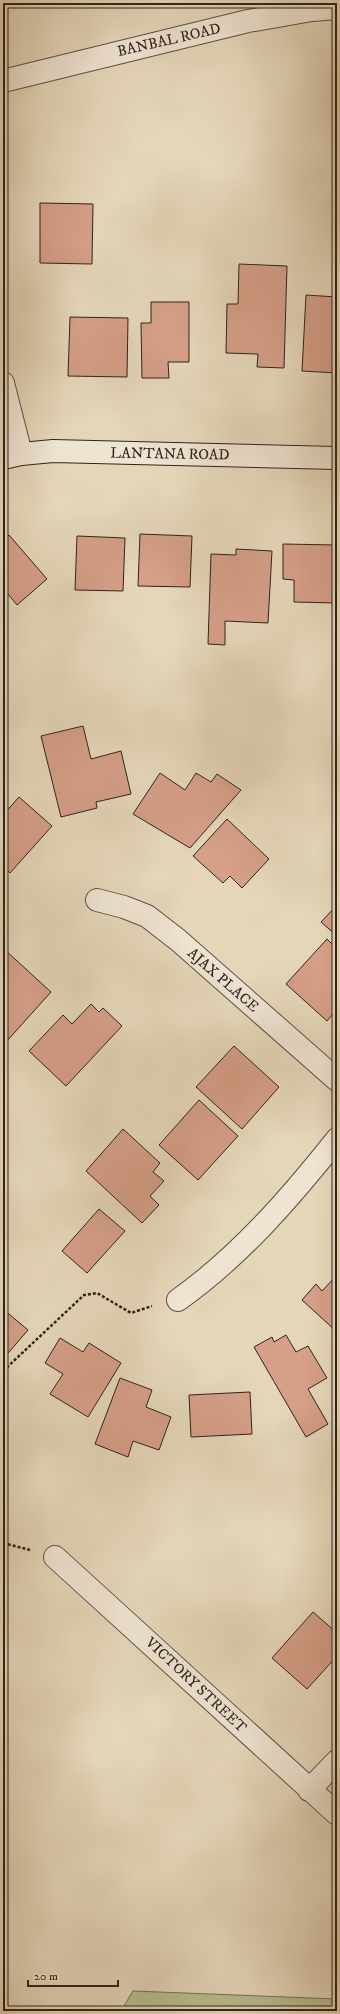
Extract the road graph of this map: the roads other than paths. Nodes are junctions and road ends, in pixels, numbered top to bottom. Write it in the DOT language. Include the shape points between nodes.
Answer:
graph roads {
  1 [pos="337,8"];
  2 [pos="3,80"];
  3 [pos="3,383"];
  4 [pos="12,456"];
  5 [pos="337,458"];
  6 [pos="97,900"];
  7 [pos="337,1080"];
  8 [pos="337,1139"];
  9 [pos="184,1295"];
  10 [pos="55,1557"];
  11 [pos="337,1761"];
  12 [pos="309,1790"];
  13 [pos="337,1814"];
  1 -- 2 [label="street, BANBAL ROAD" via="248,21"];
  3 -- 4 [label="street"];
  4 -- 5 [label="street, LANTANA ROAD" via="53,451"];
  6 -- 7 [label="street, AJAX PLACE" via="147,916 178,940"];
  8 -- 9 [label="street" via="294,1194 238,1250"];
  10 -- 12 [label="street, VICTORY STREET"];
  11 -- 12 [label="street"];
  12 -- 13 [label="street, VICTORY STREET"];
}
